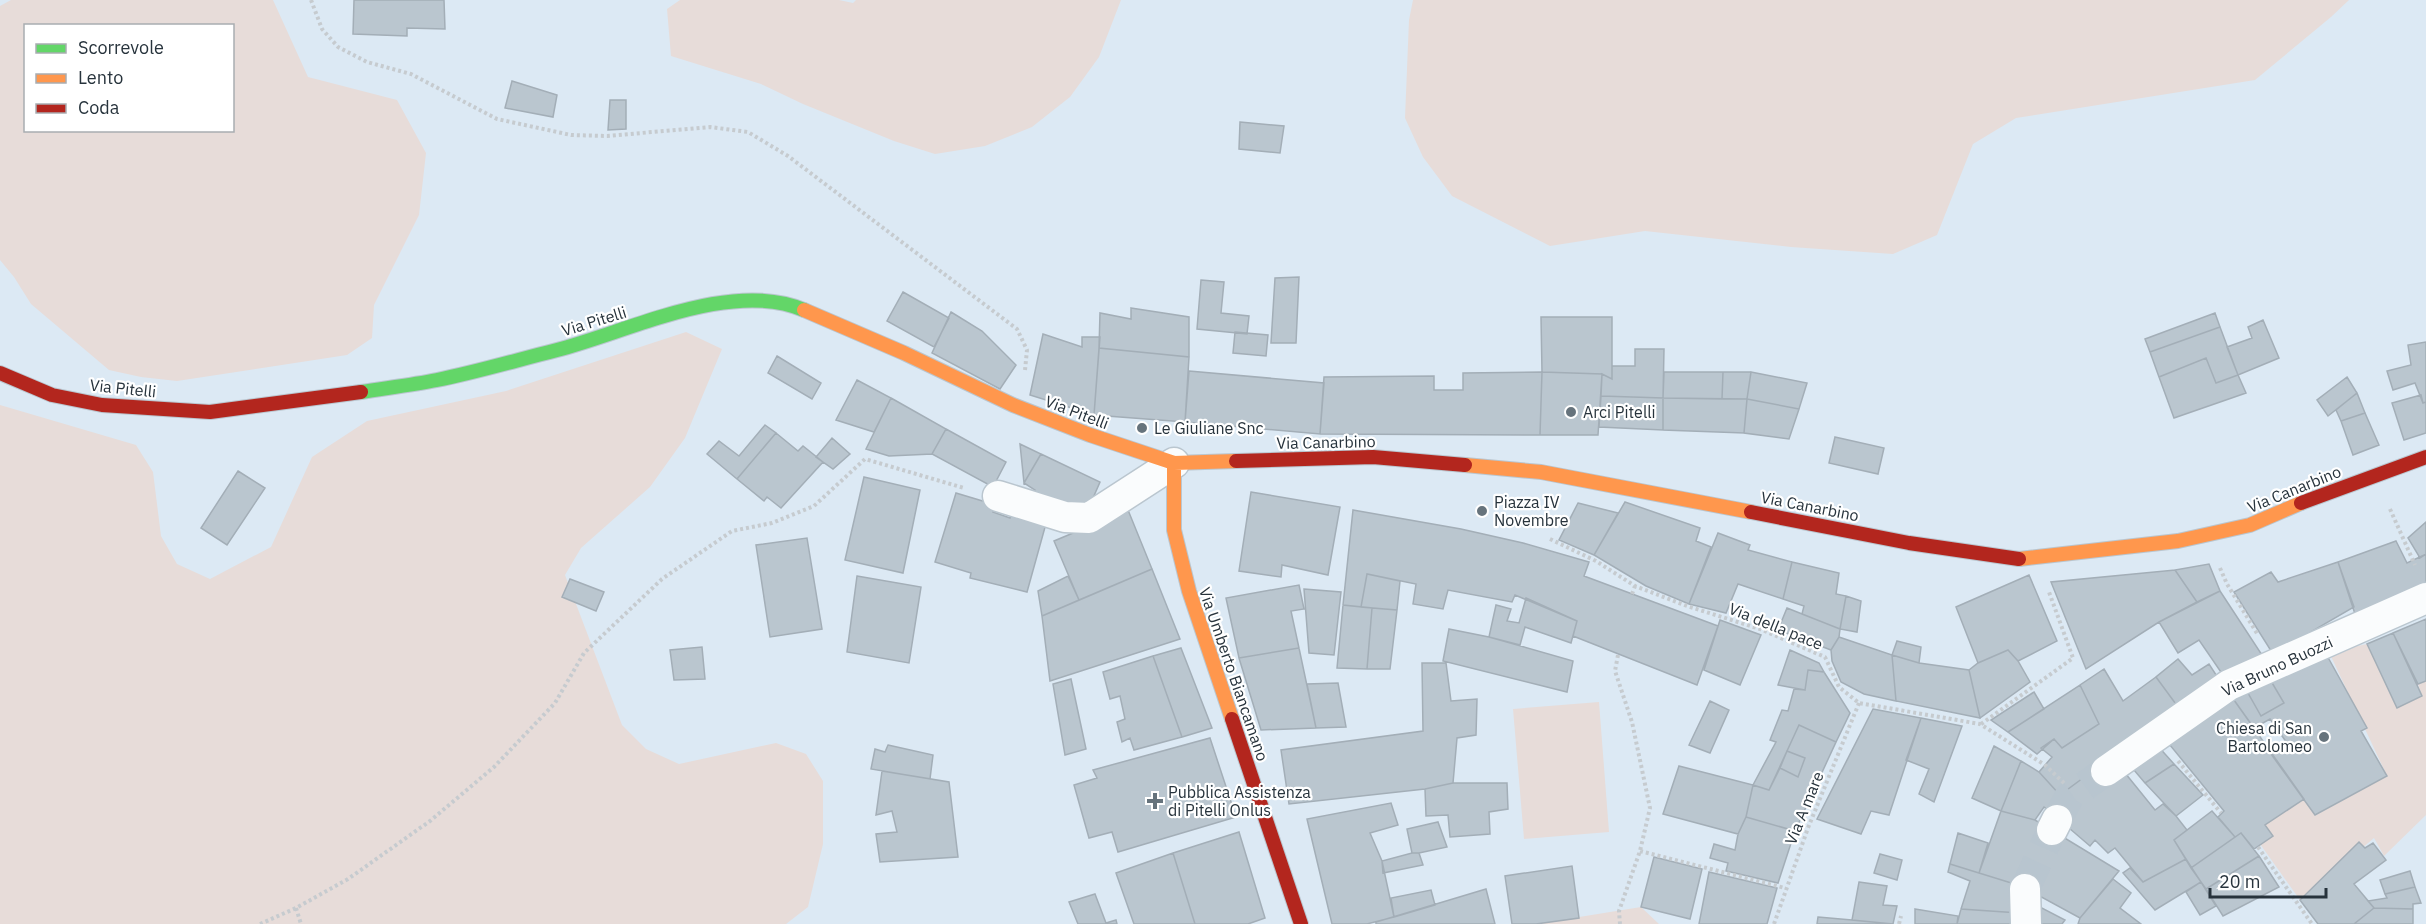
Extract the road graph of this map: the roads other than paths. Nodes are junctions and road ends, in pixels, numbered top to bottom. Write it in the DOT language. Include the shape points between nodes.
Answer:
graph roads {
  1 [pos="0,373"];
  2 [pos="2426,457"];
  3 [pos="1174,463"];
  4 [pos="998,496"];
  5 [pos="2426,598"];
  6 [pos="2106,771"];
  7 [pos="2025,889"];
  8 [pos="1301,924"];
  9 [pos="2026,924"];
  1 -- 3 [label="street, Via Pitelli" via="52,395 102,405 210,412 437,380 560,349 711,303 745,299 788,303 1013,405"];
  2 -- 3 [label="street, Via Canarbino" via="2326,492 2250,525 2178,541 2022,559 1909,543 1541,472 1372,457"];
  3 -- 4 [label="street" via="1089,518 1065,517"];
  3 -- 8 [label="street, Via Umberto Biancamano" via="1174,530 1189,591"];
  5 -- 6 [label="street, Via Bruno Buozzi" via="2229,685"];
  7 -- 9 [label="street"];
}
